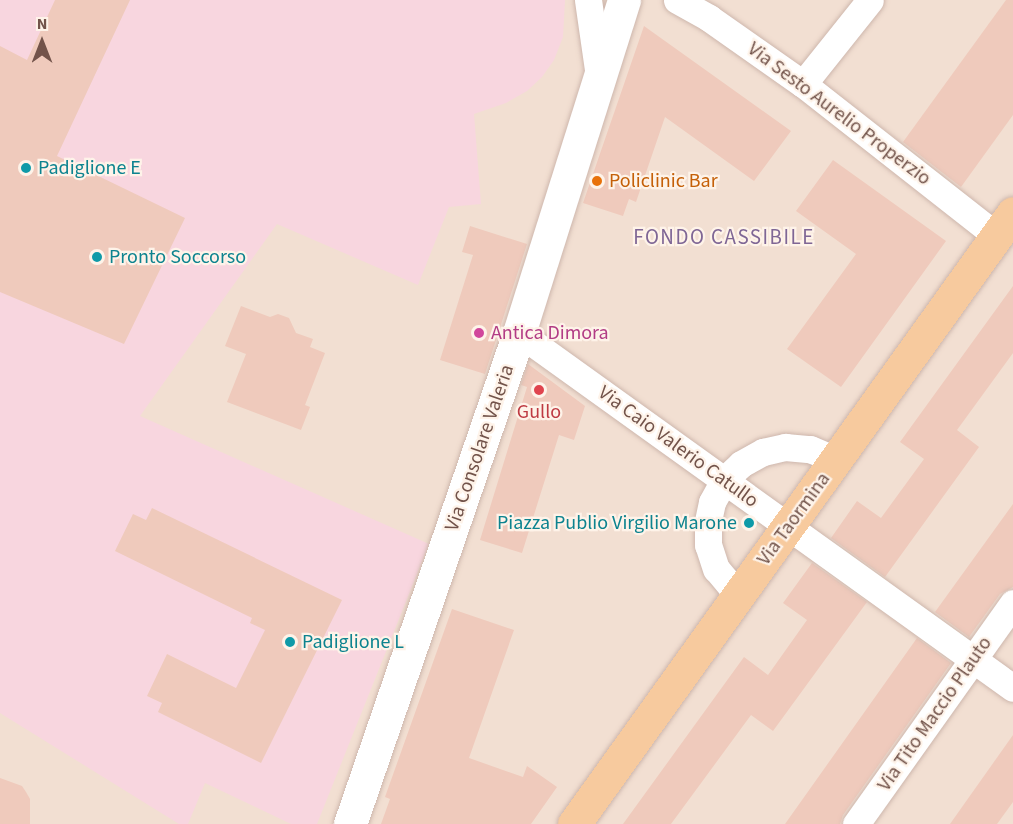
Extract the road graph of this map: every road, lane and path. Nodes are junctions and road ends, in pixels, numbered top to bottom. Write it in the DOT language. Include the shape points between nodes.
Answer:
graph roads {
  1 [pos="588,0"];
  2 [pos="624,0"];
  3 [pos="677,0"];
  4 [pos="870,0"];
  5 [pos="600,78"];
  6 [pos="803,84"];
  7 [pos="1005,224"];
  8 [pos="519,333"];
  9 [pos="836,460"];
  10 [pos="724,480"];
  11 [pos="789,526"];
  12 [pos="738,596"];
  13 [pos="1013,603"];
  14 [pos="973,659"];
  15 [pos="1013,688"];
  16 [pos="350,824"];
  17 [pos="574,824"];
  18 [pos="856,824"];
  1 -- 5 [label="street"];
  2 -- 5 [label="main road, Via Consolare Valeria"];
  3 -- 6 [label="street, Via Sesto Aurelio Properzio"];
  4 -- 6 [label="street"];
  5 -- 8 [label="main road, Via Consolare Valeria"];
  6 -- 7 [label="street, Via Sesto Aurelio Properzio"];
  7 -- 9 [label="main road, Via Taormina"];
  8 -- 10 [label="street, Via Caio Valerio Catullo"];
  8 -- 16 [label="main road, Via Consolare Valeria"];
  9 -- 10 [label="street" via="810,449 785,447 741,464"];
  9 -- 11 [label="main road, Via Taormina"];
  10 -- 11 [label="street, Via Caio Valerio Catullo"];
  10 -- 12 [label="street" via="712,502 708,545 716,568"];
  11 -- 12 [label="main road, Via Taormina"];
  11 -- 14 [label="street, Via Caio Valerio Catullo"];
  12 -- 17 [label="main road, Via Taormina"];
  13 -- 14 [label="street, Via Tito Maccio Plauto"];
  14 -- 15 [label="street, Via Caio Valerio Catullo"];
  14 -- 18 [label="street, Via Tito Maccio Plauto"];
}
